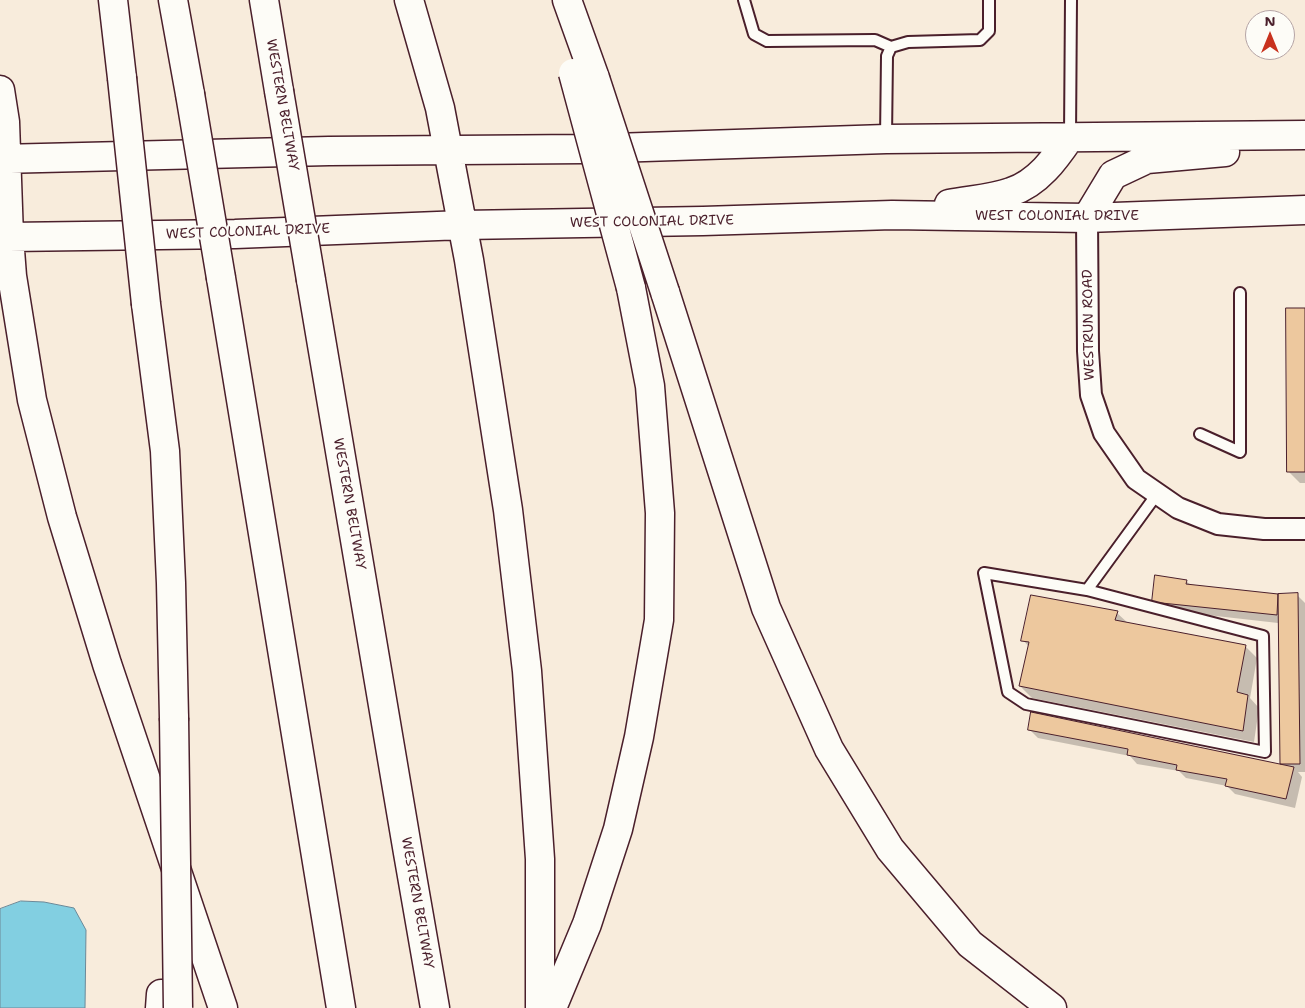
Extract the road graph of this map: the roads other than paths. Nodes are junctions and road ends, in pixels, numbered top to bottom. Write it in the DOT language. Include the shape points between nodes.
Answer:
graph roads {
  1 [pos="113,0"];
  2 [pos="173,0"];
  3 [pos="264,0"];
  4 [pos="409,0"];
  5 [pos="553,0"];
  6 [pos="567,0"];
  7 [pos="744,0"];
  8 [pos="988,0"];
  9 [pos="1071,0"];
  10 [pos="891,48"];
  11 [pos="584,75"];
  12 [pos="0,90"];
  13 [pos="1305,135"];
  14 [pos="1070,137"];
  15 [pos="886,139"];
  16 [pos="1305,143"];
  17 [pos="448,151"];
  18 [pos="4,159"];
  19 [pos="1305,210"];
  20 [pos="892,215"];
  21 [pos="1087,218"];
  22 [pos="463,225"];
  23 [pos="4,236"];
  24 [pos="1240,293"];
  25 [pos="1200,434"];
  26 [pos="1157,494"];
  27 [pos="1305,529"];
  28 [pos="1087,590"];
  29 [pos="166,1003"];
  30 [pos="223,1008"];
  31 [pos="341,1008"];
  32 [pos="435,1008"];
  33 [pos="540,1008"];
  34 [pos="552,1008"];
  35 [pos="1052,1008"];
  1 -- 29 [label="highway, bridge" via="165,451 174,718"];
  2 -- 31 [label="highway, bridge"];
  3 -- 32 [label="highway, WESTERN BELTWAY, bridge"];
  4 -- 17 [label="highway" via="440,108"];
  5 -- 11 [label="highway"];
  6 -- 11 [label="highway"];
  7 -- 10 [label="lane" via="754,34 767,42 874,40"];
  8 -- 10 [label="lane" via="990,31 980,40 908,42"];
  9 -- 14 [label="lane"];
  10 -- 15 [label="lane" via="887,56"];
  11 -- 34 [label="highway, bridge" via="650,386 660,513 658,620 639,737 618,829 587,924"];
  11 -- 35 [label="highway, bridge" via="665,292 766,608 829,749 890,849 970,944"];
  12 -- 18 [label="highway" via="5,122"];
  13 -- 14 [label="highway"];
  14 -- 15 [label="highway"];
  14 -- 20 [label="highway" via="1042,172 1012,192"];
  15 -- 17 [label="highway"];
  16 -- 21 [label="highway" via="1147,159 1113,175"];
  17 -- 18 [label="highway"];
  17 -- 22 [label="highway"];
  18 -- 23 [label="highway"];
  19 -- 21 [label="highway, WEST COLONIAL DRIVE"];
  20 -- 21 [label="highway, WEST COLONIAL DRIVE"];
  20 -- 22 [label="highway, WEST COLONIAL DRIVE"];
  21 -- 26 [label="street, WESTRUN ROAD" via="1091,395 1104,433 1136,479"];
  22 -- 23 [label="highway, WEST COLONIAL DRIVE" via="235,234"];
  22 -- 33 [label="highway" via="508,510 527,671 540,859"];
  23 -- 30 [label="highway" via="32,400 62,517 107,664"];
  24 -- 25 [label="lane" via="1240,452"];
  26 -- 27 [label="street, WESTRUN ROAD" via="1178,508 1218,524"];
  26 -- 28 [label="lane"];
  28 -- 28 [label="lane" via="984,573 1008,692 1026,704 1265,752 1264,636"];
}
